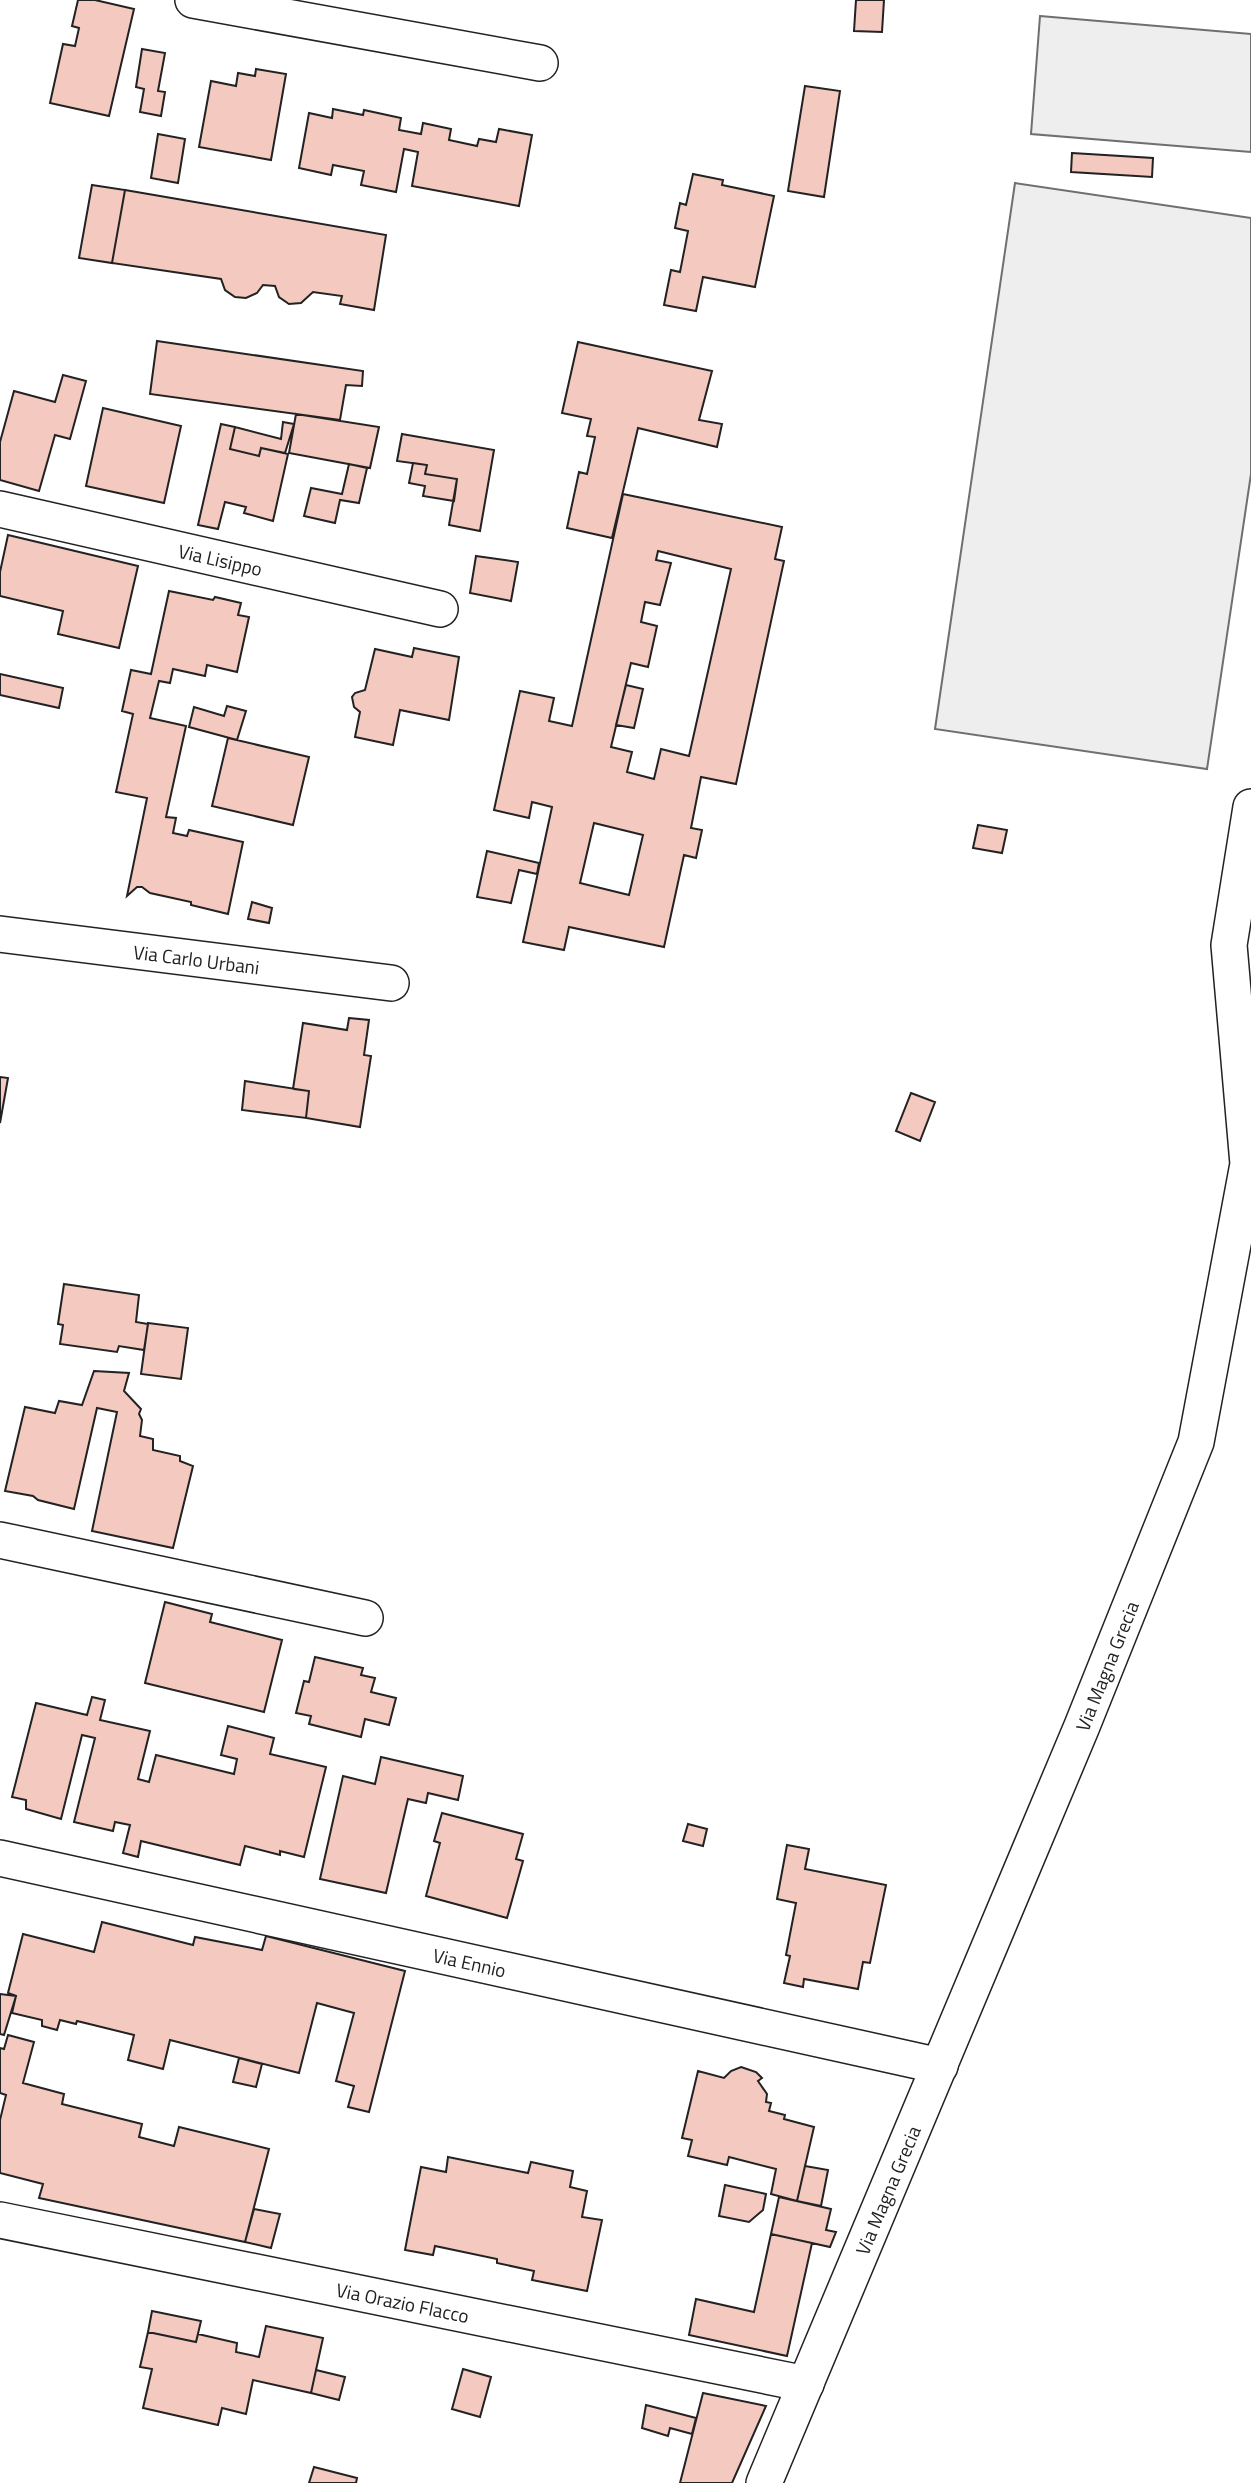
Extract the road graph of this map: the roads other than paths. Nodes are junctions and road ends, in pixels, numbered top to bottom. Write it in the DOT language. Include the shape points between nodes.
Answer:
graph roads {
  1 [pos="193,0"];
  2 [pos="540,63"];
  3 [pos="0,509"];
  4 [pos="440,609"];
  5 [pos="1251,807"];
  6 [pos="0,934"];
  7 [pos="1244,955"];
  8 [pos="391,983"];
  9 [pos="0,1540"];
  10 [pos="365,1618"];
  11 [pos="0,1858"];
  12 [pos="940,2066"];
  13 [pos="0,2220"];
  14 [pos="806,2384"];
  15 [pos="764,2483"];
  1 -- 2 [label="street"];
  3 -- 4 [label="street, Via Lisippo"];
  5 -- 7 [label="street, Via Magna Grecia"];
  6 -- 8 [label="street, Via Carlo Urbani"];
  7 -- 12 [label="street, Via Magna Grecia" via="1248,1164 1196,1442"];
  9 -- 10 [label="street"];
  11 -- 12 [label="street, Via Ennio"];
  12 -- 14 [label="street, Via Magna Grecia"];
  13 -- 14 [label="street, Via Orazio Flacco"];
  14 -- 15 [label="street, Via Magna Grecia"];
}
